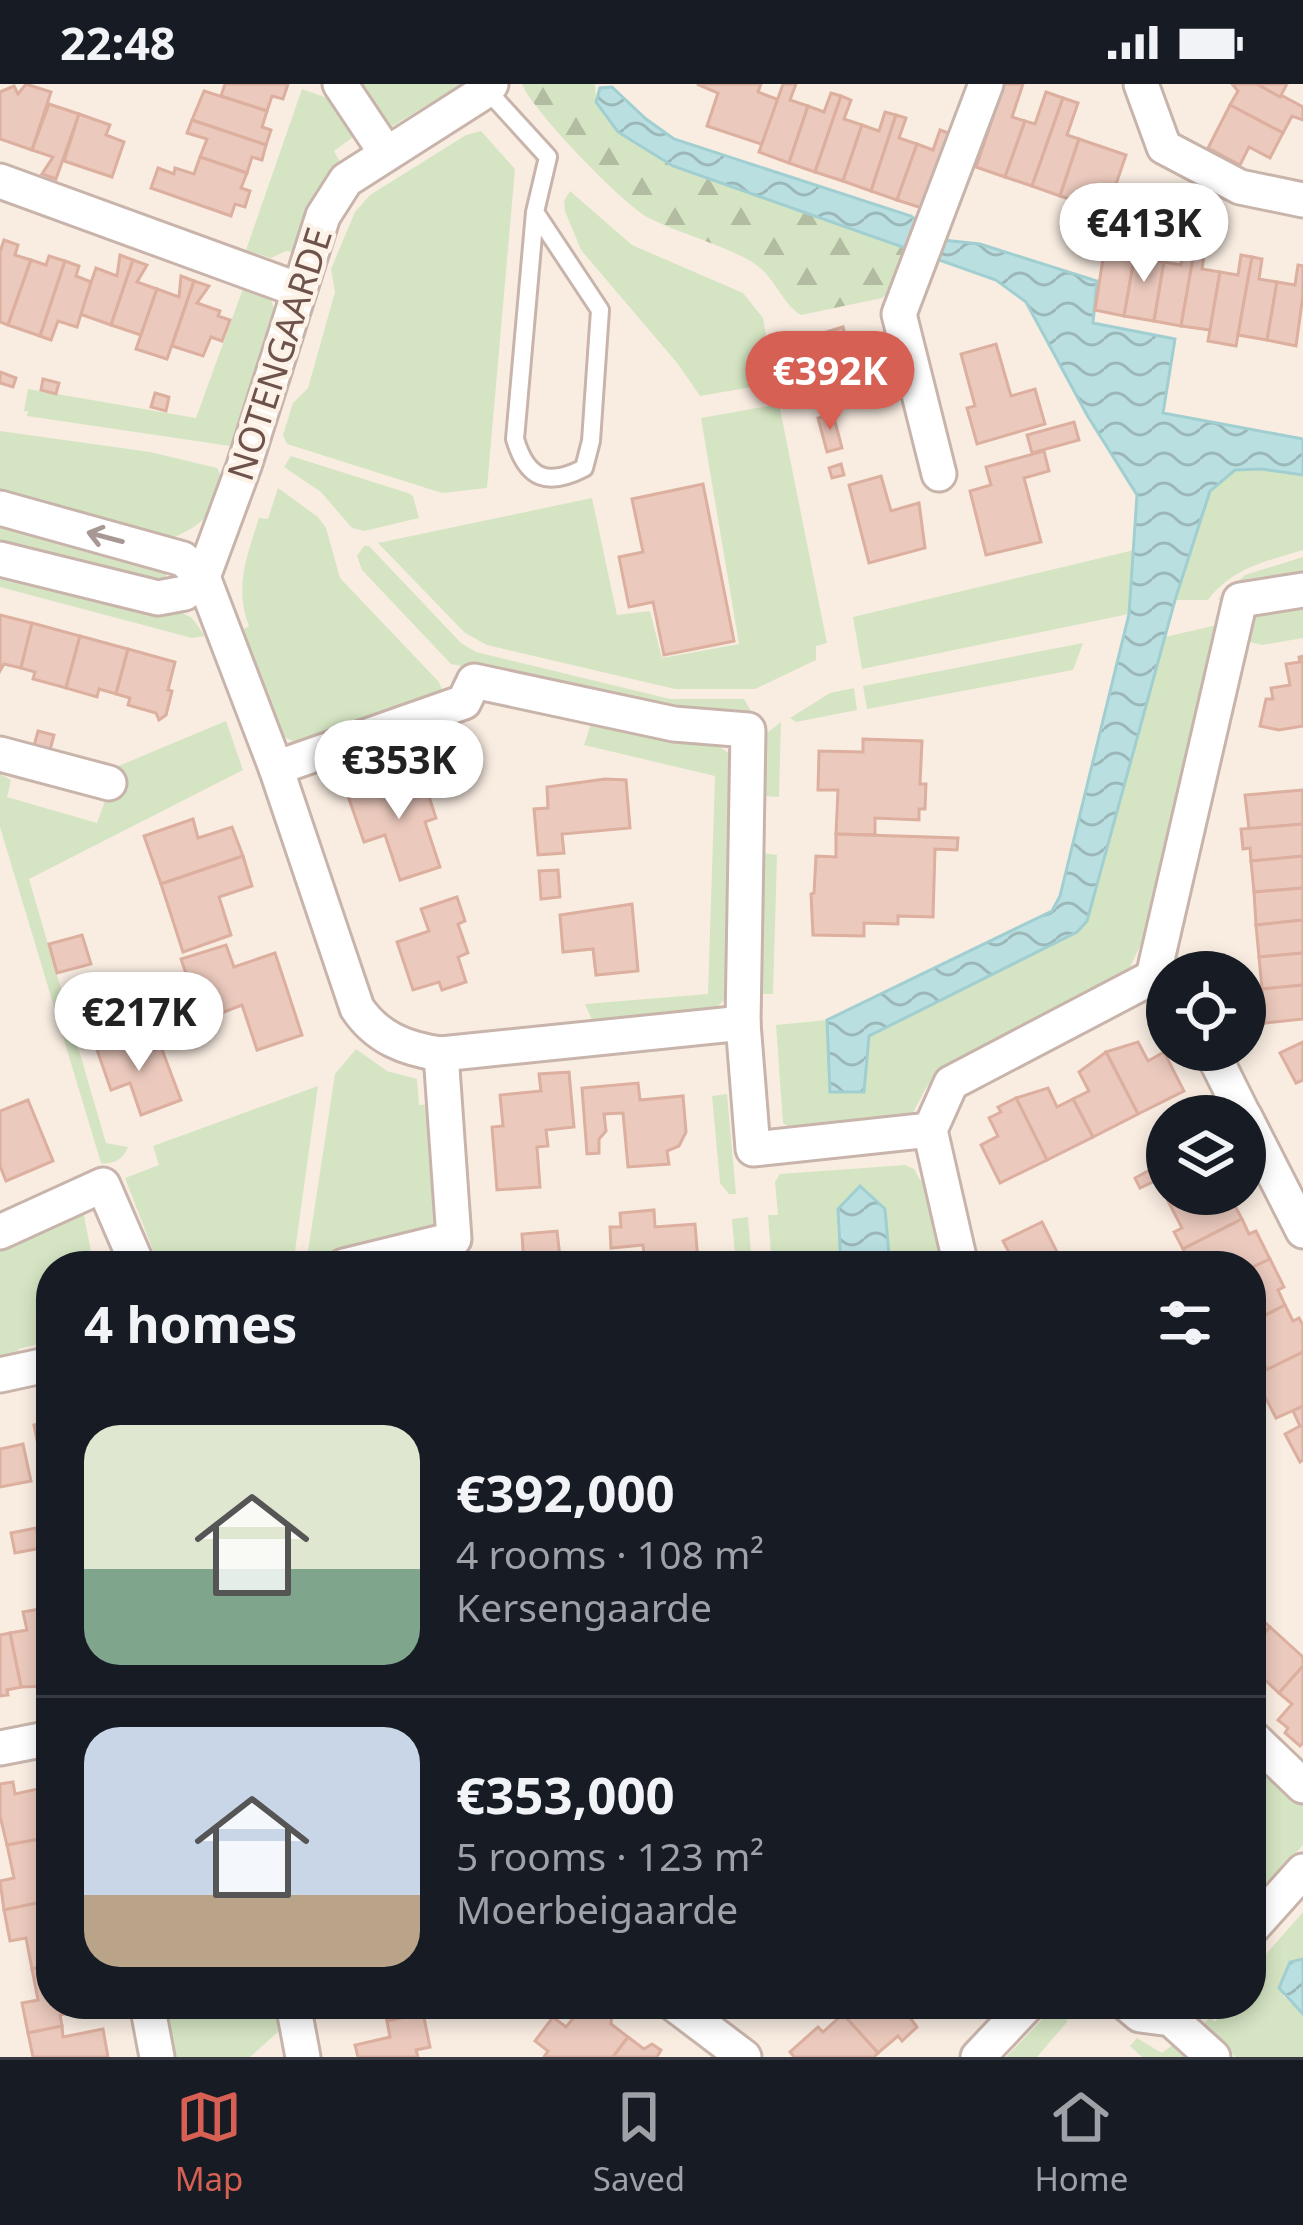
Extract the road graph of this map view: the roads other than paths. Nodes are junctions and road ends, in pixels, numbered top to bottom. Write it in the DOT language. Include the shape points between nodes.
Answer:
graph roads {
  1 [pos="340,84"];
  2 [pos="986,84"];
  3 [pos="1141,84"];
  4 [pos="489,87"];
  5 [pos="386,153"];
  6 [pos="0,182"];
  7 [pos="1303,200"];
  8 [pos="536,212"];
  9 [pos="299,290"];
  10 [pos="939,473"];
  11 [pos="0,508"];
  12 [pos="0,559"];
  13 [pos="203,577"];
  14 [pos="1303,590"];
  15 [pos="0,754"];
  16 [pos="276,768"];
  17 [pos="109,783"];
  18 [pos="1167,951"];
  19 [pos="1146,991"];
  20 [pos="743,1023"];
  21 [pos="441,1054"];
  22 [pos="930,1130"];
  23 [pos="1266,1158"];
  24 [pos="0,1232"];
  25 [pos="1303,1232"];
  26 [pos="132,1251"];
  27 [pos="405,1251"];
  28 [pos="958,1251"];
  29 [pos="36,1368"];
  30 [pos="0,1376"];
  31 [pos="36,1741"];
  32 [pos="0,1748"];
  33 [pos="1266,1750"];
  34 [pos="1303,1786"];
  35 [pos="1303,1871"];
  36 [pos="1266,1912"];
  37 [pos="151,2019"];
  38 [pos="296,2019"];
  39 [pos="694,2019"];
  40 [pos="1014,2019"];
  41 [pos="1183,2019"];
  42 [pos="158,2057"];
  43 [pos="303,2057"];
  44 [pos="744,2057"];
  45 [pos="978,2057"];
  46 [pos="1213,2057"];
  1 -- 5 [label="street"];
  2 -- 10 [label="street" via="898,314"];
  3 -- 7 [label="street" via="1164,147 1240,187"];
  4 -- 5 [label="street, NOTENGAARDE"];
  4 -- 8 [label="lane" via="548,157"];
  5 -- 9 [label="street, NOTENGAARDE" via="346,180 322,216"];
  6 -- 9 [label="street"];
  8 -- 8 [label="lane" via="601,310 592,441 584,468 565,478 538,476 522,464 515,440"];
  9 -- 13 [label="street, NOTENGAARDE"];
  13 -- 11 [label="street, one-way" via="183,559"];
  12 -- 13 [label="street" via="158,598"];
  13 -- 16 [label="street"];
  14 -- 18 [label="street" via="1240,600"];
  15 -- 17 [label="street"];
  16 -- 20 [label="street" via="464,702 474,681 674,724 748,730"];
  16 -- 21 [label="street" via="357,1008 406,1049"];
  19 -- 22 [label="street" via="951,1084"];
  20 -- 21 [label="street"];
  20 -- 22 [label="street" via="753,1149"];
  21 -- 27 [label="street" via="454,1239"];
  22 -- 28 [label="street"];
  23 -- 25 [label="street"];
  24 -- 26 [label="street" via="103,1185"];
  29 -- 30 [label="street"];
  31 -- 32 [label="street"];
  33 -- 34 [label="street"];
  35 -- 36 [label="street"];
  37 -- 42 [label="street"];
  38 -- 43 [label="street"];
  39 -- 44 [label="street"];
  40 -- 45 [label="street"];
  41 -- 46 [label="street"];
}
